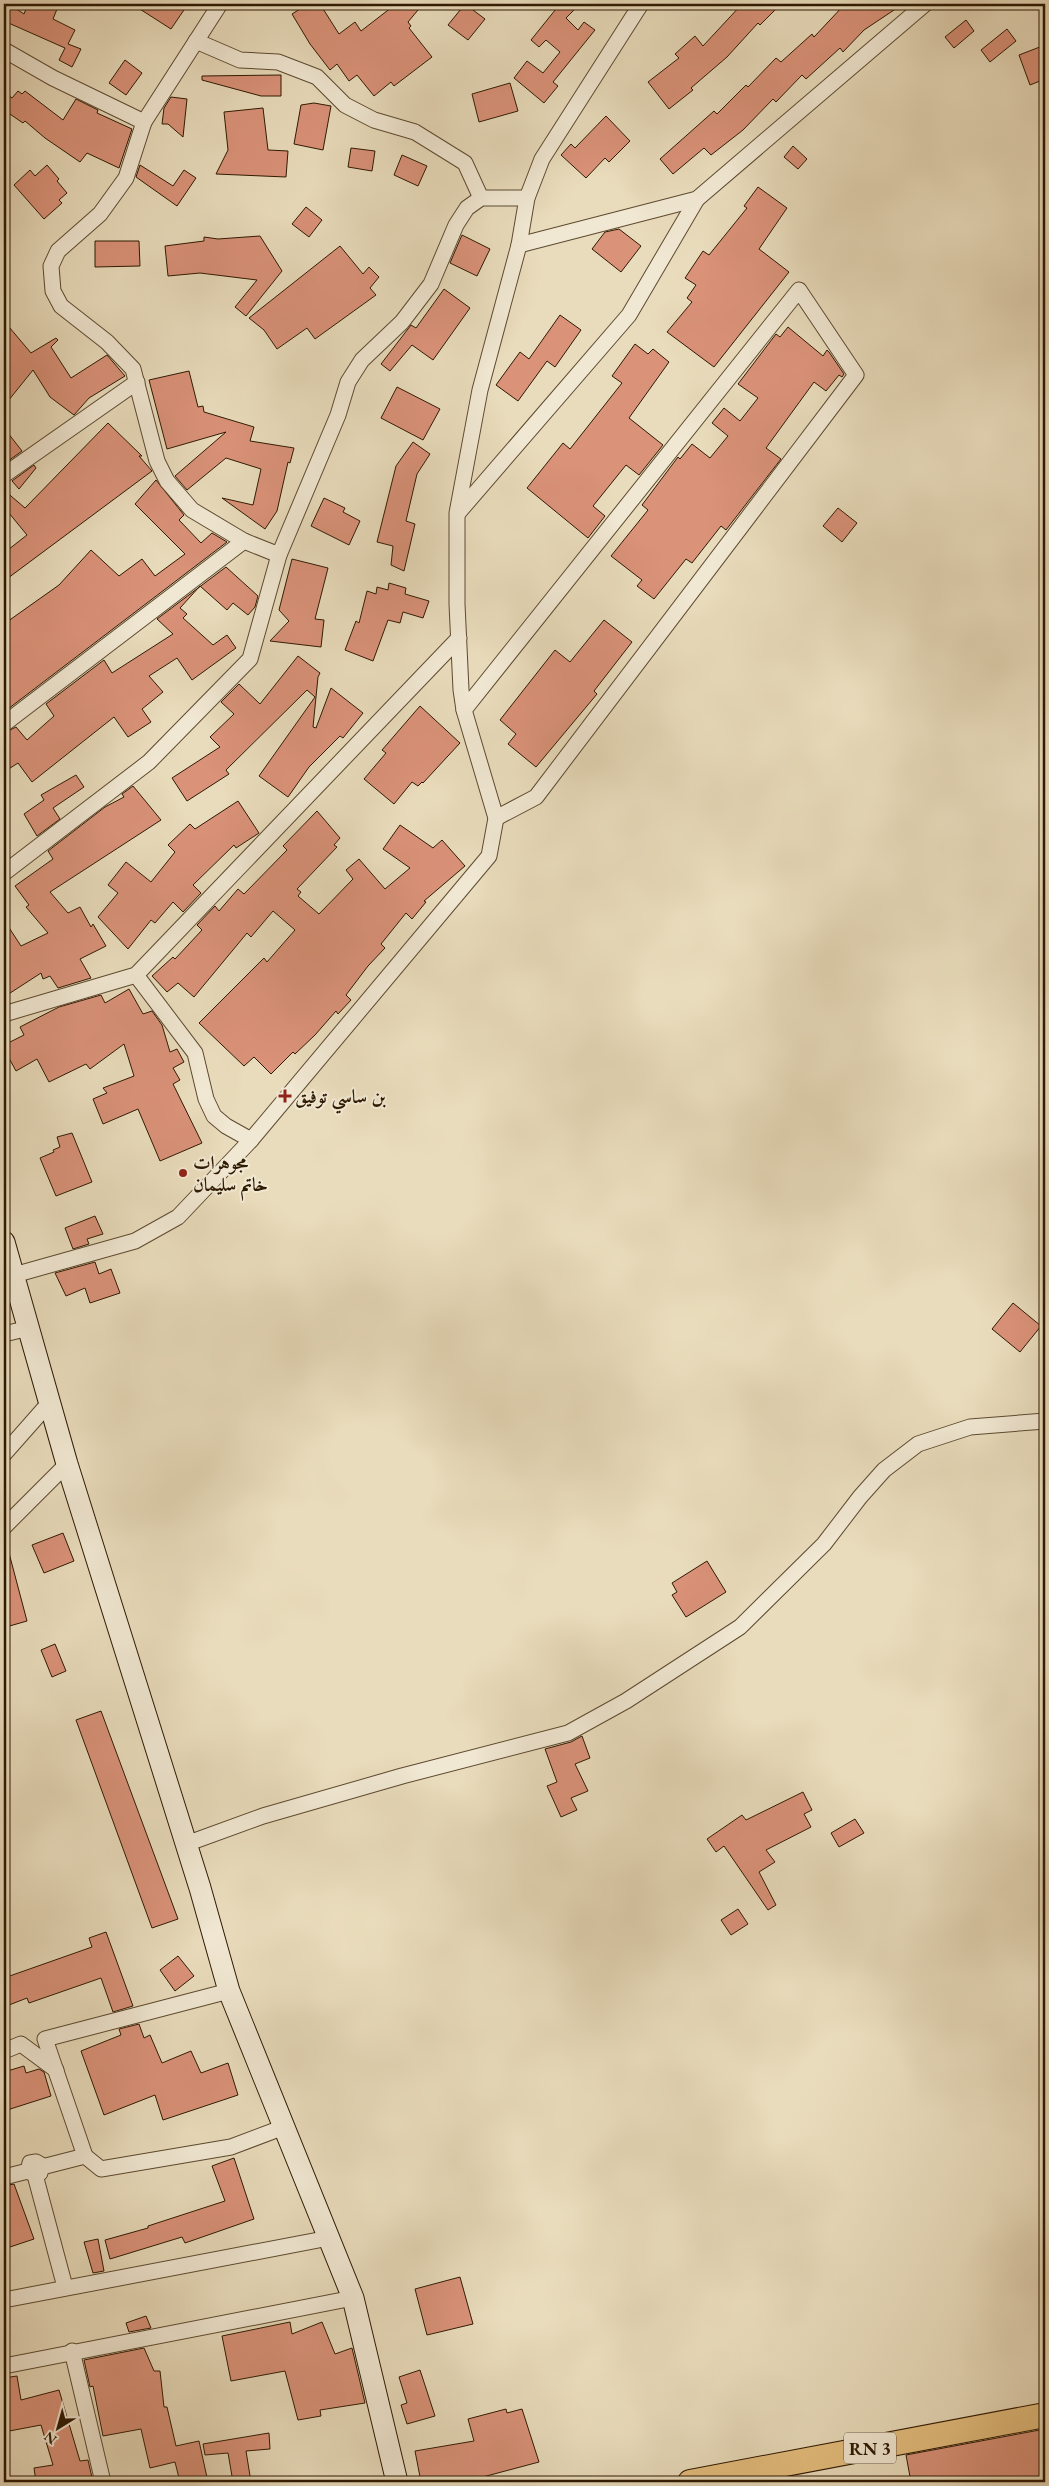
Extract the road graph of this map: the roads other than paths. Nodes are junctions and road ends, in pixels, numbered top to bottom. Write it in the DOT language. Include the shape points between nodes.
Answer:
graph roads {
  1 [pos="220,4"];
  2 [pos="641,4"];
  3 [pos="925,4"];
  4 [pos="196,41"];
  5 [pos="4,50"];
  6 [pos="144,122"];
  7 [pos="482,198"];
  8 [pos="527,198"];
  9 [pos="697,199"];
  10 [pos="519,245"];
  11 [pos="137,382"];
  12 [pos="4,475"];
  13 [pos="457,513"];
  14 [pos="244,540"];
  15 [pos="279,555"];
  16 [pos="459,638"];
  17 [pos="464,710"];
  18 [pos="4,724"];
  19 [pos="496,818"];
  20 [pos="4,873"];
  21 [pos="136,975"];
  22 [pos="4,1014"];
  23 [pos="252,1140"];
  24 [pos="4,1242"];
  25 [pos="14,1275"];
  26 [pos="29,1328"];
  27 [pos="4,1334"];
  28 [pos="50,1402"];
  29 [pos="1045,1422"];
  30 [pos="4,1454"];
  31 [pos="67,1464"];
  32 [pos="4,1527"];
  33 [pos="186,1844"];
  34 [pos="229,1991"];
  35 [pos="4,2051"];
  36 [pos="56,2070"];
  37 [pos="284,2127"];
  38 [pos="84,2156"];
  39 [pos="35,2171"];
  40 [pos="4,2177"];
  41 [pos="329,2238"];
  42 [pos="65,2287"];
  43 [pos="353,2298"];
  44 [pos="4,2300"];
  45 [pos="72,2351"];
  46 [pos="4,2366"];
  47 [pos="1045,2415"];
  48 [pos="102,2482"];
  49 [pos="397,2482"];
  50 [pos="690,2482"];
  1 -- 4 [label="street"];
  2 -- 8 [label="street" via="542,159"];
  3 -- 9 [label="street"];
  4 -- 6 [label="street"];
  4 -- 7 [label="street" via="240,60 278,62 317,77 346,106 374,120 415,132 465,163"];
  5 -- 6 [label="street"];
  6 -- 11 [label="street" via="126,178 100,214 58,251 51,278 61,306 107,342 133,368"];
  7 -- 8 [label="street"];
  7 -- 15 [label="street" via="467,208 456,225 432,284 402,322 362,360 348,382 338,415"];
  8 -- 10 [label="street"];
  9 -- 10 [label="street"];
  9 -- 13 [label="street" via="629,315"];
  10 -- 13 [label="street" via="480,390"];
  11 -- 12 [label="street"];
  11 -- 14 [label="street" via="157,461 167,481 192,510"];
  13 -- 16 [label="street"];
  14 -- 15 [label="street"];
  14 -- 18 [label="street"];
  15 -- 20 [label="street" via="250,659 149,762"];
  16 -- 17 [label="street"];
  16 -- 21 [label="street"];
  17 -- 19 [label="street"];
  17 -- 19 [label="street" via="799,290 856,375 536,797"];
  19 -- 23 [label="street" via="489,856"];
  21 -- 22 [label="street"];
  21 -- 23 [label="street" via="195,1053 206,1099 214,1116"];
  23 -- 25 [label="street" via="178,1218 135,1241"];
  24 -- 25 [label="street"];
  25 -- 26 [label="street"];
  26 -- 27 [label="street"];
  26 -- 28 [label="street"];
  28 -- 30 [label="street"];
  28 -- 31 [label="street"];
  29 -- 33 [label="street" via="970,1427 918,1444 884,1470 824,1544 740,1628 626,1702 568,1733 263,1816"];
  31 -- 32 [label="street"];
  31 -- 33 [label="street"];
  33 -- 34 [label="street"];
  34 -- 36 [label="street" via="45,2039"];
  34 -- 37 [label="street"];
  35 -- 36 [label="street" via="21,2044"];
  36 -- 38 [label="street"];
  37 -- 38 [label="street" via="231,2147 101,2170"];
  37 -- 41 [label="street"];
  38 -- 39 [label="street"];
  39 -- 40 [label="street"];
  39 -- 42 [label="street"];
  41 -- 42 [label="street"];
  41 -- 43 [label="street"];
  42 -- 44 [label="street"];
  43 -- 45 [label="street"];
  43 -- 49 [label="street"];
  45 -- 46 [label="street"];
  45 -- 48 [label="street"];
  47 -- 50 [label="main road, RN 3"];
}
